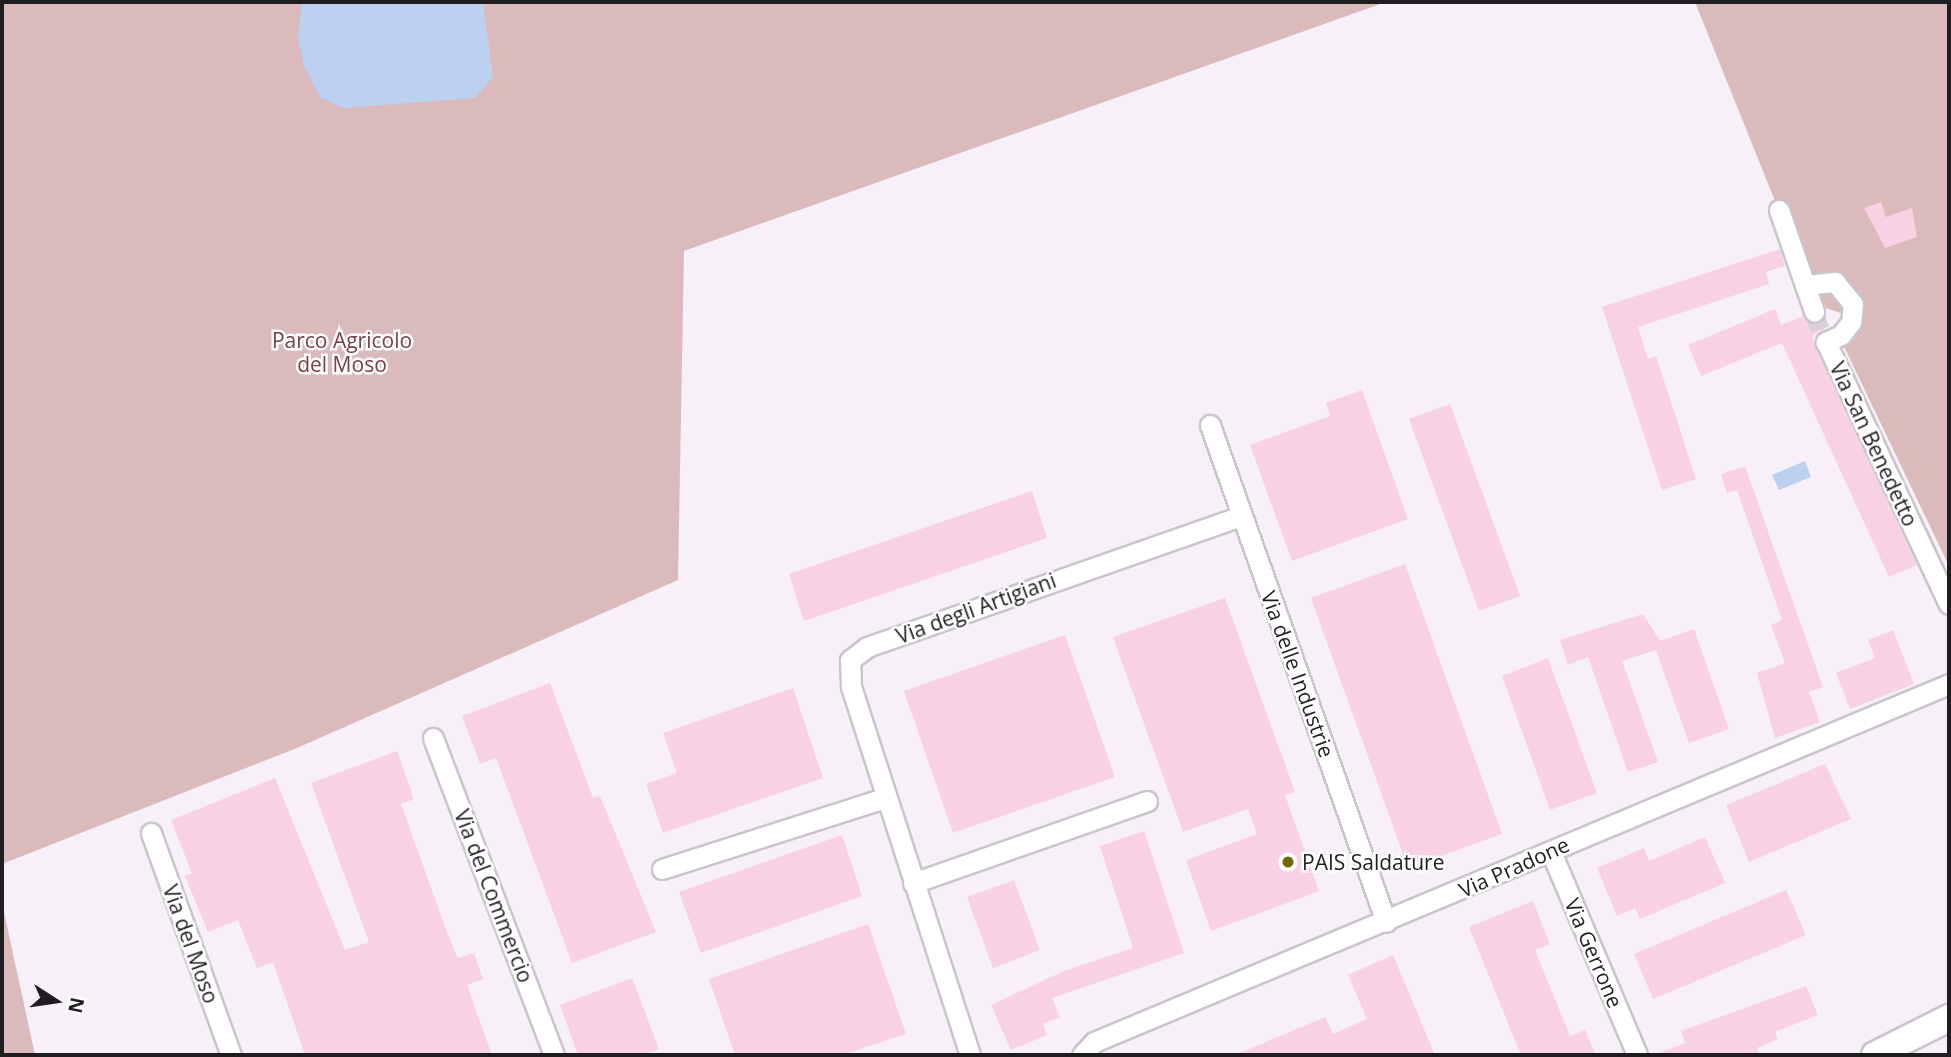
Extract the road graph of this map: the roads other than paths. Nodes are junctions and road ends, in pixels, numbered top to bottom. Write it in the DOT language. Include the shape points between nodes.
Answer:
graph roads {
  1 [pos="1779,210"];
  2 [pos="1805,285"];
  3 [pos="1814,311"];
  4 [pos="1210,425"];
  5 [pos="1242,516"];
  6 [pos="1949,604"];
  7 [pos="1949,684"];
  8 [pos="433,737"];
  9 [pos="885,798"];
  10 [pos="1147,801"];
  11 [pos="151,833"];
  12 [pos="1551,852"];
  13 [pos="662,869"];
  14 [pos="913,883"];
  15 [pos="1386,922"];
  16 [pos="1949,1018"];
  17 [pos="231,1055"];
  18 [pos="554,1055"];
  19 [pos="970,1055"];
  20 [pos="1082,1055"];
  21 [pos="1637,1055"];
  22 [pos="1875,1055"];
  1 -- 2 [label="street"];
  2 -- 3 [label="street"];
  2 -- 6 [label="street, Via San Benedetto" via="1835,282 1853,304 1851,322 1841,335 1823,337"];
  4 -- 5 [label="street, Via delle Industrie"];
  5 -- 9 [label="street, Via degli Artigiani" via="858,651 850,660 851,686"];
  5 -- 15 [label="street, Via delle Industrie"];
  7 -- 12 [label="street, Via Pradone"];
  8 -- 18 [label="street, Via del Commercio"];
  9 -- 13 [label="street"];
  9 -- 14 [label="street, Via degli Artigiani"];
  10 -- 14 [label="street"];
  11 -- 17 [label="street, Via del Moso"];
  12 -- 15 [label="street, Via Pradone"];
  12 -- 21 [label="street, Via Gerrone"];
  14 -- 19 [label="street, Via degli Artigiani"];
  15 -- 20 [label="street, Via Pradone" via="1094,1042"];
  16 -- 22 [label="main road"];
}
